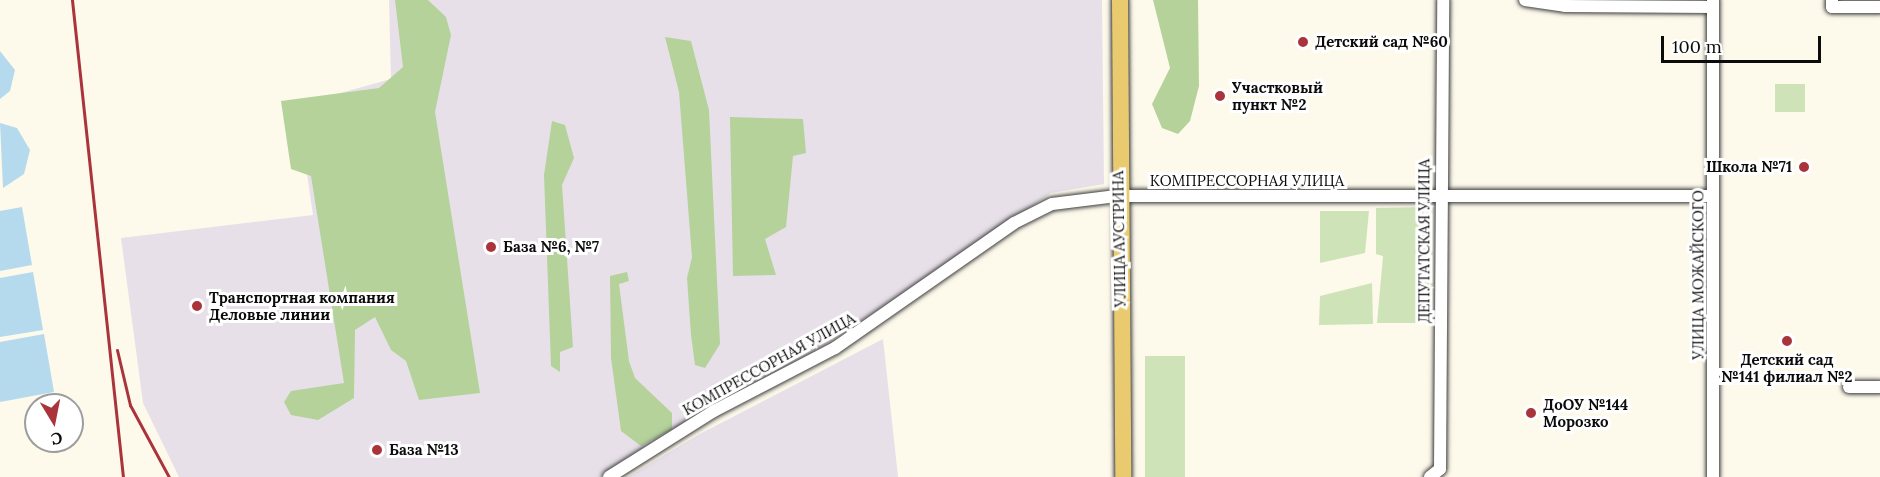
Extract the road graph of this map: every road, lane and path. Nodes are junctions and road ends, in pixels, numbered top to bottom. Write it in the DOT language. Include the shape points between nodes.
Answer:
graph roads {
  1 [pos="1120,0"];
  2 [pos="1443,0"];
  3 [pos="1525,0"];
  4 [pos="1713,3"];
  5 [pos="1832,3"];
  6 [pos="1880,7"];
  7 [pos="1439,195"];
  8 [pos="1117,196"];
  9 [pos="1713,196"];
  10 [pos="1849,387"];
  11 [pos="1880,387"];
  12 [pos="609,477"];
  13 [pos="1123,477"];
  14 [pos="1430,477"];
  15 [pos="1713,477"];
  1 -- 8 [label="main road, УЛИЦА АУСТРИНА"];
  2 -- 7 [label="street, ДЕПУТАТСКАЯ УЛИЦА"];
  3 -- 4 [label="street" via="1565,6"];
  4 -- 9 [label="street, УЛИЦА МОЖАЙСКОГО"];
  5 -- 6 [label="street"];
  7 -- 8 [label="street, КОМПРЕССОРНАЯ УЛИЦА"];
  7 -- 9 [label="street, КОМПРЕССОРНАЯ УЛИЦА"];
  7 -- 14 [label="street, ДЕПУТАТСКАЯ УЛИЦА" via="1440,469"];
  8 -- 12 [label="street, КОМПРЕССОРНАЯ УЛИЦА" via="1052,204 1014,223 835,348 714,411"];
  8 -- 13 [label="main road, УЛИЦА АУСТРИНА"];
  9 -- 15 [label="street, УЛИЦА МОЖАЙСКОГО"];
  10 -- 11 [label="street"];
}
